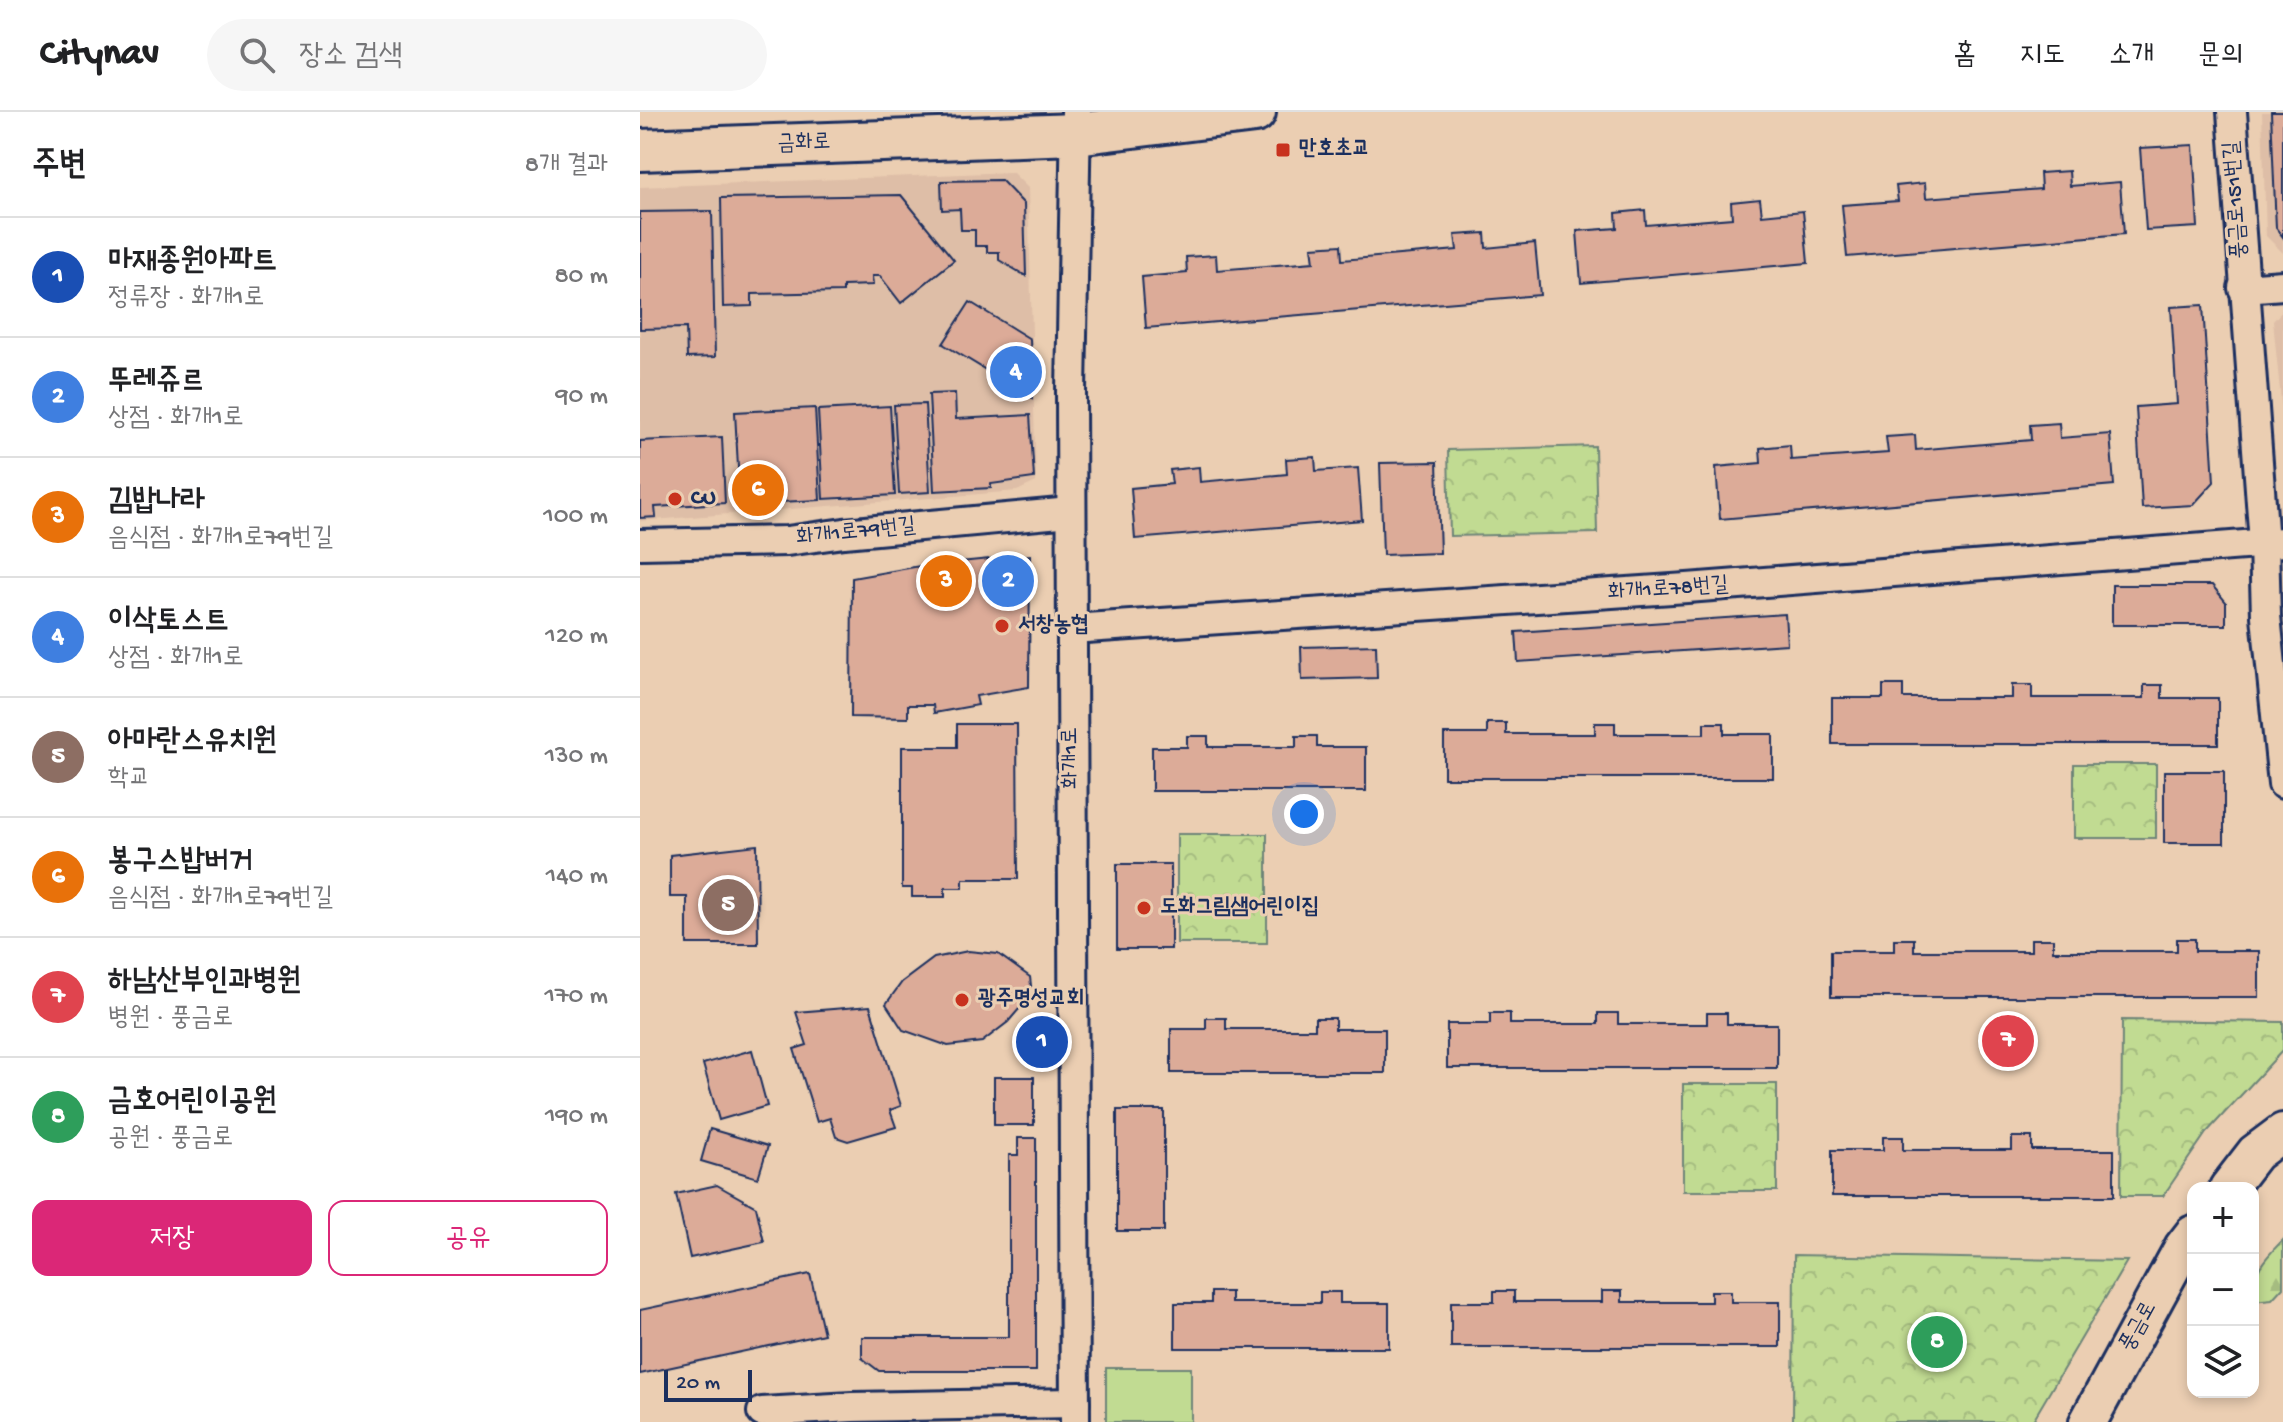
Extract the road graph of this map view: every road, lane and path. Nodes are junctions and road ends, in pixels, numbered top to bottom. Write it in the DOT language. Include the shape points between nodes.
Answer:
graph roads {
  1 [pos="1255,112"];
  2 [pos="2232,112"];
  3 [pos="1076,123"];
  4 [pos="640,150"];
  5 [pos="2283,285"];
  6 [pos="2243,288"];
  7 [pos="1071,512"];
  8 [pos="2273,543"];
  9 [pos="640,544"];
  10 [pos="1071,629"];
  11 [pos="2282,778"];
  12 [pos="2283,1132"];
  13 [pos="2233,1182"];
  14 [pos="2187,1242"];
  15 [pos="762,1412"];
  16 [pos="1075,1413"];
  17 [pos="2088,1422"];
  1 -- 3 [label="main road, 금화로"];
  2 -- 6 [label="street, 풍금로151번길"];
  3 -- 4 [label="main road, 금화로"];
  3 -- 7 [label="street, 화개1로"];
  5 -- 6 [label="street, 풍금로151번길"];
  6 -- 8 [label="street, 풍금로151번길"];
  7 -- 9 [label="street, 화개1로79번길" via="787,541"];
  7 -- 10 [label="street, 화개1로"];
  8 -- 10 [label="street, 화개1로78번길"];
  8 -- 11 [label="street, 풍금로151번길" via="2266,616"];
  10 -- 16 [label="street, 화개1로"];
  12 -- 13 [label="street" via="2255,1153"];
  14 -- 17 [label="street, 풍금로"];
  15 -- 16 [label="street, 화개1로" via="852,1407"];
}
